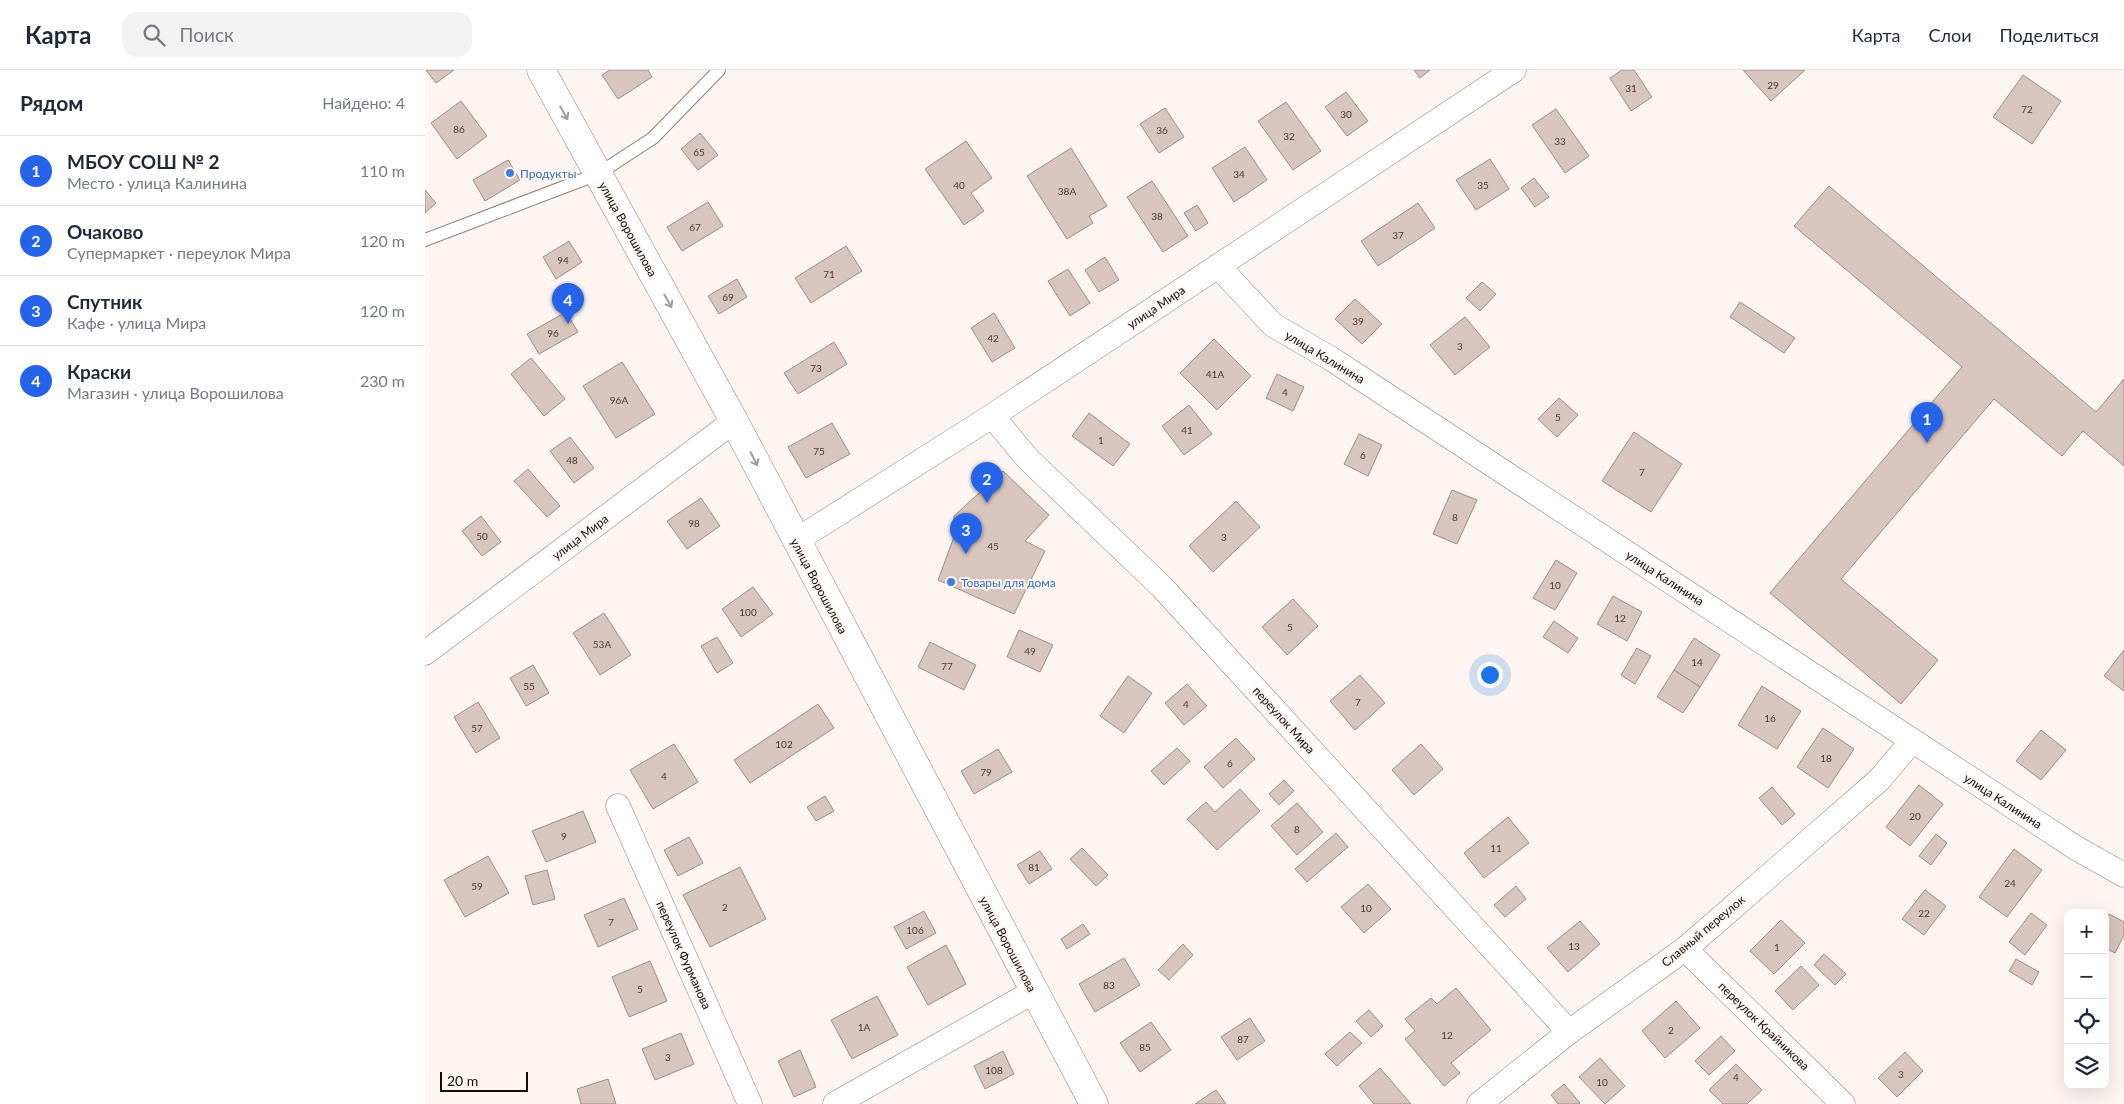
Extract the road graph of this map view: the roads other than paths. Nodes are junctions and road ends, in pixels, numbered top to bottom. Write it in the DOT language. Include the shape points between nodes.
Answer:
graph roads {
  1 [pos="541,70"];
  2 [pos="719,70"];
  3 [pos="1513,70"];
  4 [pos="598,174"];
  5 [pos="425,240"];
  6 [pos="1218,266"];
  7 [pos="992,416"];
  8 [pos="734,421"];
  9 [pos="795,540"];
  10 [pos="425,653"];
  11 [pos="1912,741"];
  12 [pos="618,806"];
  13 [pos="2124,875"];
  14 [pos="1685,949"];
  15 [pos="1033,992"];
  16 [pos="1569,1032"];
  17 [pos="750,1104"];
  18 [pos="835,1104"];
  19 [pos="1094,1104"];
  20 [pos="1479,1104"];
  21 [pos="1843,1104"];
  1 -- 4 [label="main road, улица Ворошилова, one-way"];
  2 -- 4 [label="lane" via="653,138"];
  3 -- 6 [label="street, улица Мира"];
  4 -- 5 [label="lane"];
  4 -- 8 [label="main road, улица Ворошилова, one-way"];
  6 -- 7 [label="street, улица Мира"];
  6 -- 11 [label="street, улица Калинина" via="1273,325 1330,358"];
  7 -- 9 [label="street, улица Мира"];
  7 -- 16 [label="street, переулок Мира" via="1028,459 1162,587"];
  8 -- 9 [label="main road, улица Ворошилова, one-way"];
  8 -- 10 [label="street, улица Мира"];
  9 -- 15 [label="main road, улица Ворошилова"];
  11 -- 13 [label="street, улица Калинина" via="2076,848"];
  11 -- 14 [label="street, Славный переулок" via="1879,780"];
  12 -- 17 [label="street, переулок Фурманова"];
  14 -- 16 [label="street, Славный переулок"];
  14 -- 21 [label="street, переулок Крайникова"];
  15 -- 18 [label="street"];
  15 -- 19 [label="main road, улица Ворошилова"];
  16 -- 20 [label="street, Славный переулок"];
}
